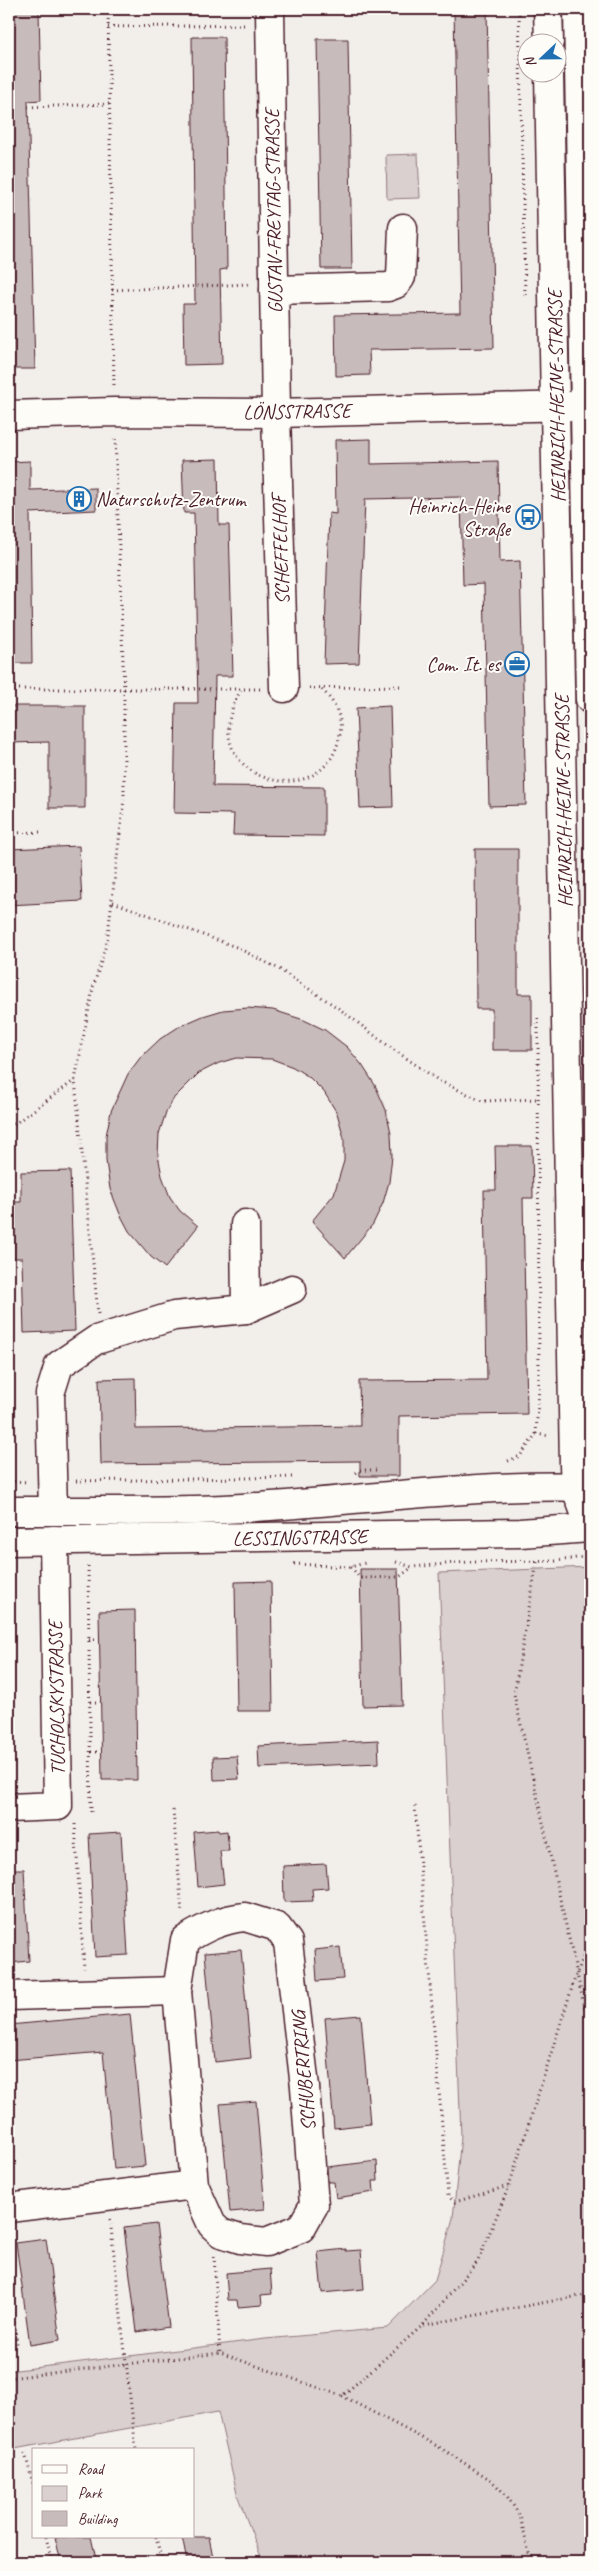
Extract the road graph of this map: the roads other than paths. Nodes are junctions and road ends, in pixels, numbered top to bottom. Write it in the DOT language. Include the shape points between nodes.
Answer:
graph roads {
  1 [pos="548,9"];
  2 [pos="578,9"];
  3 [pos="271,16"];
  4 [pos="549,32"];
  5 [pos="549,82"];
  6 [pos="585,119"];
  7 [pos="550,121"];
  8 [pos="402,228"];
  9 [pos="274,287"];
  10 [pos="585,405"];
  11 [pos="556,406"];
  12 [pos="276,412"];
  13 [pos="9,415"];
  14 [pos="560,674"];
  15 [pos="590,674"];
  16 [pos="284,688"];
  17 [pos="590,699"];
  18 [pos="245,1224"];
  19 [pos="292,1289"];
  20 [pos="246,1309"];
  21 [pos="583,1487"];
  22 [pos="9,1511"];
  23 [pos="53,1511"];
  24 [pos="590,1527"];
  25 [pos="54,1540"];
  26 [pos="9,1541"];
  27 [pos="9,1808"];
  28 [pos="177,1991"];
  29 [pos="9,1996"];
  30 [pos="194,2185"];
  31 [pos="9,2208"];
  1 -- 4 [label="street"];
  2 -- 6 [label="street, HEINRICH-HEINE-STRASSE"];
  3 -- 9 [label="street, GUSTAV-FREYTAG-STRASSE"];
  5 -- 7 [label="street, HEINRICH-HEINE-STRASSE"];
  6 -- 7 [label="street"];
  6 -- 10 [label="street, HEINRICH-HEINE-STRASSE"];
  7 -- 11 [label="street, HEINRICH-HEINE-STRASSE"];
  8 -- 9 [label="street" via="401,277 396,284 388,287"];
  9 -- 12 [label="street, GUSTAV-FREYTAG-STRASSE"];
  10 -- 11 [label="street, LÖNSSTRASSE"];
  10 -- 15 [label="street, HEINRICH-HEINE-STRASSE"];
  11 -- 12 [label="street, LÖNSSTRASSE"];
  11 -- 14 [label="street, HEINRICH-HEINE-STRASSE"];
  12 -- 13 [label="street, LÖNSSTRASSE"];
  12 -- 16 [label="street, SCHEFFELHOF"];
  14 -- 15 [label="street"];
  14 -- 21 [label="street, HEINRICH-HEINE-STRASSE"];
  15 -- 17 [label="street, HEINRICH-HEINE-STRASSE"];
  18 -- 20 [label="street"];
  19 -- 20 [label="street"];
  20 -- 23 [label="street" via="174,1316 96,1340 59,1365 50,1394"];
  21 -- 23 [label="street, LESSINGSTRASSE" via="457,1491 224,1509"];
  21 -- 24 [label="street, HEINRICH-HEINE-STRASSE"];
  22 -- 23 [label="street, LESSINGSTRASSE"];
  24 -- 25 [label="street, LESSINGSTRASSE" via="510,1533"];
  25 -- 26 [label="street, LESSINGSTRASSE"];
  25 -- 27 [label="street, TUCHOLSKYSTRASSE" via="58,1806"];
  28 -- 29 [label="street"];
  28 -- 30 [label="street"];
  28 -- 30 [label="street, SCHUBERTRING" via="185,1940 204,1928 245,1917 277,1927 288,1942 305,2087 314,2205 301,2228 266,2242 240,2239 221,2233 212,2225"];
  30 -- 31 [label="street"];
}
